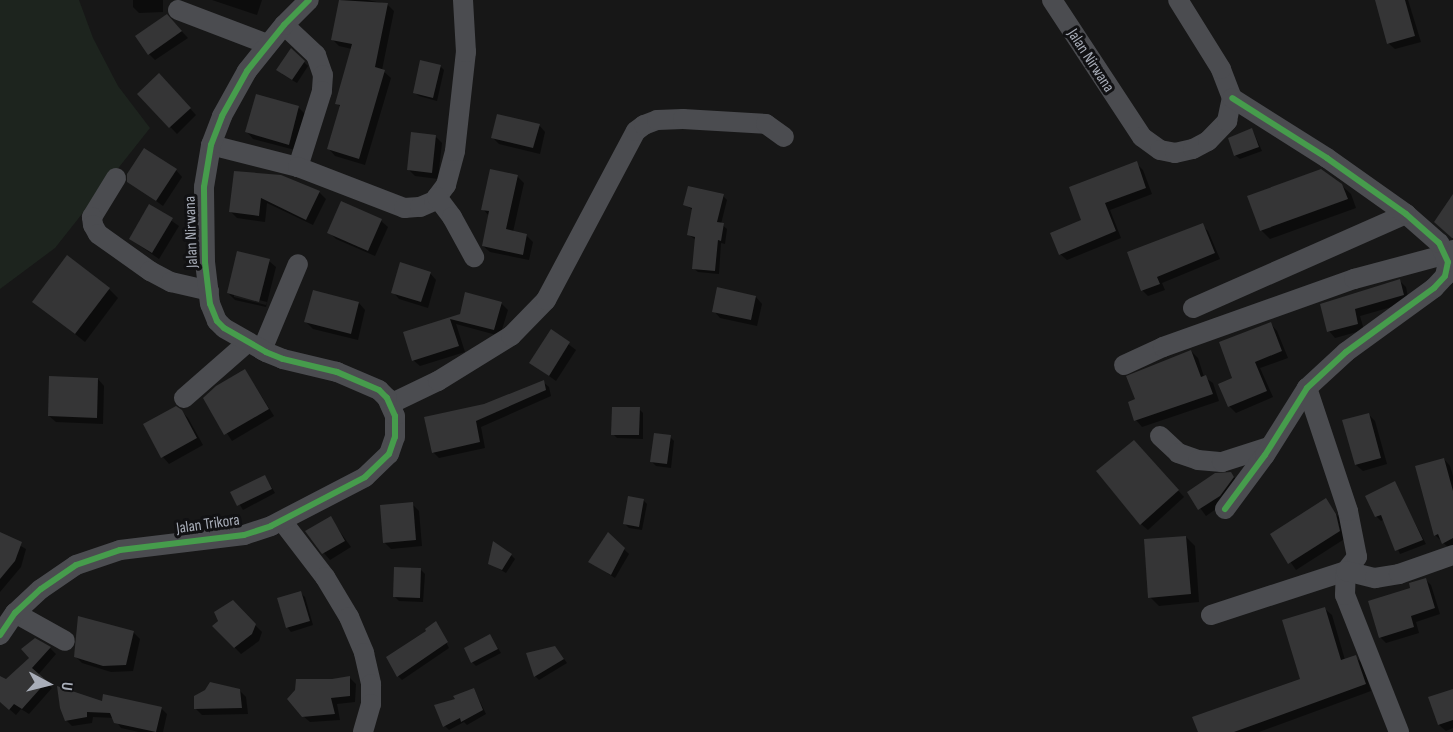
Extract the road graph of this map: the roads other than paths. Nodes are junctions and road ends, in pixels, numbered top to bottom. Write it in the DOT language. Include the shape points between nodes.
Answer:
graph roads {
  1 [pos="309,0"];
  2 [pos="464,0"];
  3 [pos="1052,0"];
  4 [pos="1178,0"];
  5 [pos="178,10"];
  6 [pos="284,25"];
  7 [pos="267,44"];
  8 [pos="1232,98"];
  9 [pos="784,137"];
  10 [pos="211,145"];
  11 [pos="298,167"];
  12 [pos="116,178"];
  13 [pos="436,197"];
  14 [pos="1406,214"];
  15 [pos="1450,252"];
  16 [pos="474,257"];
  17 [pos="298,264"];
  18 [pos="209,291"];
  19 [pos="1193,308"];
  20 [pos="255,346"];
  21 [pos="1124,365"];
  22 [pos="1307,388"];
  23 [pos="184,398"];
  24 [pos="393,410"];
  25 [pos="1160,436"];
  26 [pos="1269,447"];
  27 [pos="1225,509"];
  28 [pos="282,521"];
  29 [pos="1453,555"];
  30 [pos="1346,571"];
  31 [pos="15,613"];
  32 [pos="1210,615"];
  33 [pos="0,635"];
  34 [pos="65,641"];
  35 [pos="363,732"];
  36 [pos="1399,732"];
  1 -- 6 [label="street, Jalan Nirwana"];
  2 -- 13 [label="street" via="463,93 452,163 446,185"];
  3 -- 8 [label="street, Jalan Nirwana" via="1129,121 1160,150 1185,152 1208,141 1227,121"];
  4 -- 8 [label="street" via="1221,69"];
  5 -- 7 [label="street"];
  6 -- 7 [label="street, Jalan Nirwana"];
  6 -- 11 [label="street" via="315,55 323,75 322,91"];
  7 -- 10 [label="street, Jalan Nirwana" via="235,89"];
  8 -- 14 [label="street"];
  9 -- 24 [label="street" via="766,124 683,119 644,125 636,131 546,300 511,336"];
  10 -- 11 [label="street"];
  10 -- 18 [label="street, Jalan Nirwana" via="204,187"];
  11 -- 13 [label="street" via="404,208 420,207"];
  12 -- 18 [label="street" via="92,217 98,234 171,282"];
  13 -- 16 [label="street"];
  14 -- 15 [label="street"];
  14 -- 19 [label="street"];
  15 -- 21 [label="street" via="1353,279 1163,347"];
  15 -- 22 [label="street" via="1445,276 1434,288 1346,352"];
  17 -- 20 [label="street"];
  18 -- 20 [label="street, Jalan Nirwana" via="217,321"];
  20 -- 23 [label="street"];
  20 -- 24 [label="street, Jalan Nirwana" via="283,359 369,384 379,390"];
  22 -- 26 [label="street"];
  22 -- 30 [label="street" via="1355,538 1357,556"];
  24 -- 28 [label="street, Jalan Trikora" via="395,437 380,465"];
  25 -- 26 [label="street" via="1178,453 1198,460 1222,462"];
  26 -- 27 [label="street"];
  28 -- 31 [label="street, Jalan Trikora" via="244,535 120,550 100,556 60,574"];
  28 -- 35 [label="street" via="325,577 349,617 364,653 371,704"];
  29 -- 30 [label="street" via="1375,578"];
  30 -- 32 [label="street"];
  30 -- 36 [label="street" via="1345,595"];
  31 -- 33 [label="street, Jalan Trikora"];
  31 -- 34 [label="street"];
}
